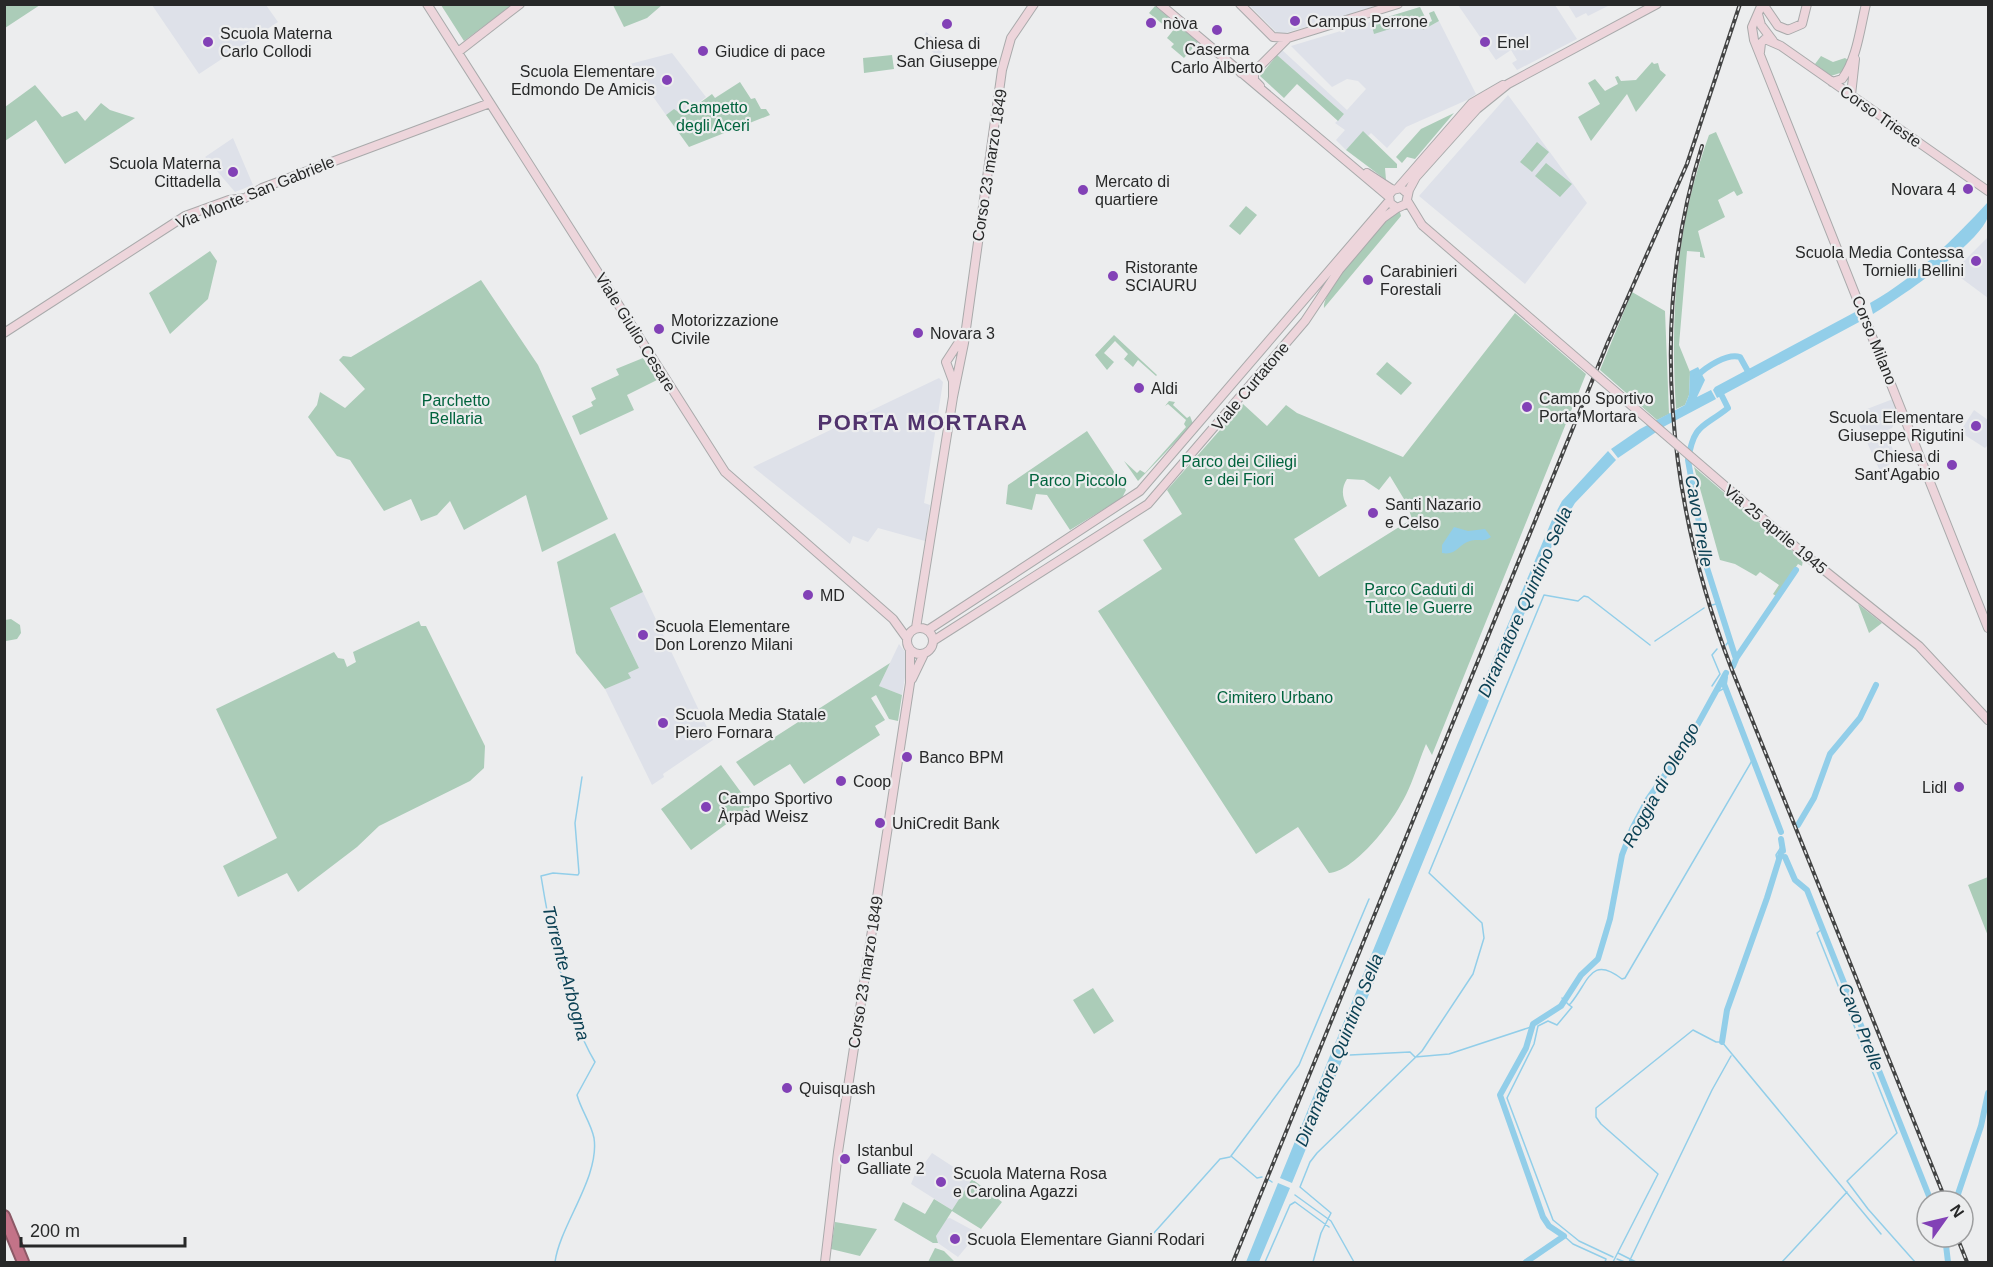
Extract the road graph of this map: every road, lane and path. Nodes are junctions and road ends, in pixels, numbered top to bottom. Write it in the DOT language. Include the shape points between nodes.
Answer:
graph roads {
  1 [pos="427,4"];
  2 [pos="520,4"];
  3 [pos="1034,4"];
  4 [pos="1160,4"];
  5 [pos="1240,4"];
  6 [pos="1398,4"];
  7 [pos="1657,4"];
  8 [pos="1762,4"];
  9 [pos="1807,4"];
  10 [pos="1866,4"];
  11 [pos="1758,14"];
  12 [pos="1273,37"];
  13 [pos="1288,38"];
  14 [pos="1773,42"];
  15 [pos="1277,46"];
  16 [pos="458,51"];
  17 [pos="1760,52"];
  18 [pos="1855,52"];
  19 [pos="1241,72"];
  20 [pos="1254,72"];
  21 [pos="1832,82"];
  22 [pos="1508,84"];
  23 [pos="1851,95"];
  24 [pos="490,103"];
  25 [pos="1989,191"];
  26 [pos="1392,194"];
  27 [pos="1403,203"];
  28 [pos="4,333"];
  29 [pos="964,333"];
  30 [pos="950,356"];
  31 [pos="959,364"];
  32 [pos="949,370"];
  33 [pos="953,397"];
  34 [pos="893,619"];
  35 [pos="1989,628"];
  36 [pos="920,629"];
  37 [pos="906,637"];
  38 [pos="933,641"];
  39 [pos="910,650"];
  40 [pos="924,654"];
  41 [pos="910,683"];
  42 [pos="1989,720"];
  43 [pos="4,1216"];
  44 [pos="4,1234"];
  45 [pos="16,1263"];
  46 [pos="24,1263"];
  47 [pos="825,1263"];
  1 -- 16 [label="main road, Viale Giulio Cesare"];
  2 -- 16 [label="main road"];
  3 -- 29 [label="main road, Corso 23 marzo 1849" via="1011,39 1002,70"];
  4 -- 19 [label="main road"];
  5 -- 12 [label="main road"];
  6 -- 13 [label="main road"];
  7 -- 22 [label="main road"];
  8 -- 9 [label="main road" via="1778,26 1792,30 1802,24"];
  8 -- 11 [label="main road, Corso Milano"];
  10 -- 18 [label="main road"];
  11 -- 14 [label="main road"];
  11 -- 17 [label="main road, Corso Milano" via="1752,33"];
  12 -- 13 [label="main road"];
  12 -- 15 [label="main road"];
  13 -- 15 [label="main road"];
  14 -- 17 [label="main road" via="1763,41"];
  14 -- 21 [label="main road, Corso Trieste"];
  15 -- 20 [label="main road"];
  16 -- 24 [label="main road, Viale Giulio Cesare"];
  17 -- 35 [label="main road, Corso Milano"];
  18 -- 21 [label="main road" via="1844,77"];
  18 -- 23 [label="main road"];
  19 -- 20 [label="main road"];
  19 -- 26 [label="main road"];
  20 -- 26 [label="main road" via="1258,84"];
  21 -- 23 [label="main road, Corso Trieste"];
  22 -- 26 [label="main road, Viale Curtatone" via="1472,103"];
  22 -- 27 [label="main road, Viale Curtatone" via="1477,109 1416,177"];
  23 -- 25 [label="main road, Corso Trieste"];
  24 -- 28 [label="main road, Via Monte San Gabriele" via="262,188 245,198 185,216"];
  24 -- 34 [label="main road, Viale Giulio Cesare" via="725,472"];
  26 -- 27 [label="main road"];
  26 -- 27 [label="main road"];
  26 -- 36 [label="main road, Viale Curtatone" via="1140,491"];
  27 -- 38 [label="main road, Viale Curtatone" via="1383,218 1339,270 1304,322 1148,504"];
  27 -- 42 [label="main road, Via 25 aprile 1945, bridge" via="1422,225 1804,554 1919,646"];
  29 -- 30 [label="main road, Corso 23 marzo 1849"];
  29 -- 31 [label="main road, Corso 23 marzo 1849"];
  30 -- 31 [label="main road" via="956,357"];
  30 -- 32 [label="main road, Corso 23 marzo 1849" via="945,362"];
  31 -- 32 [label="main road"];
  31 -- 33 [label="main road, Corso 23 marzo 1849"];
  32 -- 33 [label="main road, Corso 23 marzo 1849"];
  33 -- 36 [label="main road, Corso 23 marzo 1849"];
  34 -- 36 [label="main road, Viale Giulio Cesare"];
  34 -- 37 [label="main road, Viale Giulio Cesare"];
  36 -- 37 [label="main road"];
  36 -- 38 [label="main road"];
  37 -- 39 [label="main road"];
  38 -- 40 [label="main road"];
  39 -- 40 [label="main road"];
  39 -- 41 [label="main road, Corso 23 marzo 1849"];
  40 -- 41 [label="main road, Corso 23 marzo 1849"];
  41 -- 47 [label="main road, Corso 23 marzo 1849" via="838,1152"];
  43 -- 46 [label="highway"];
  44 -- 45 [label="highway"];
}
